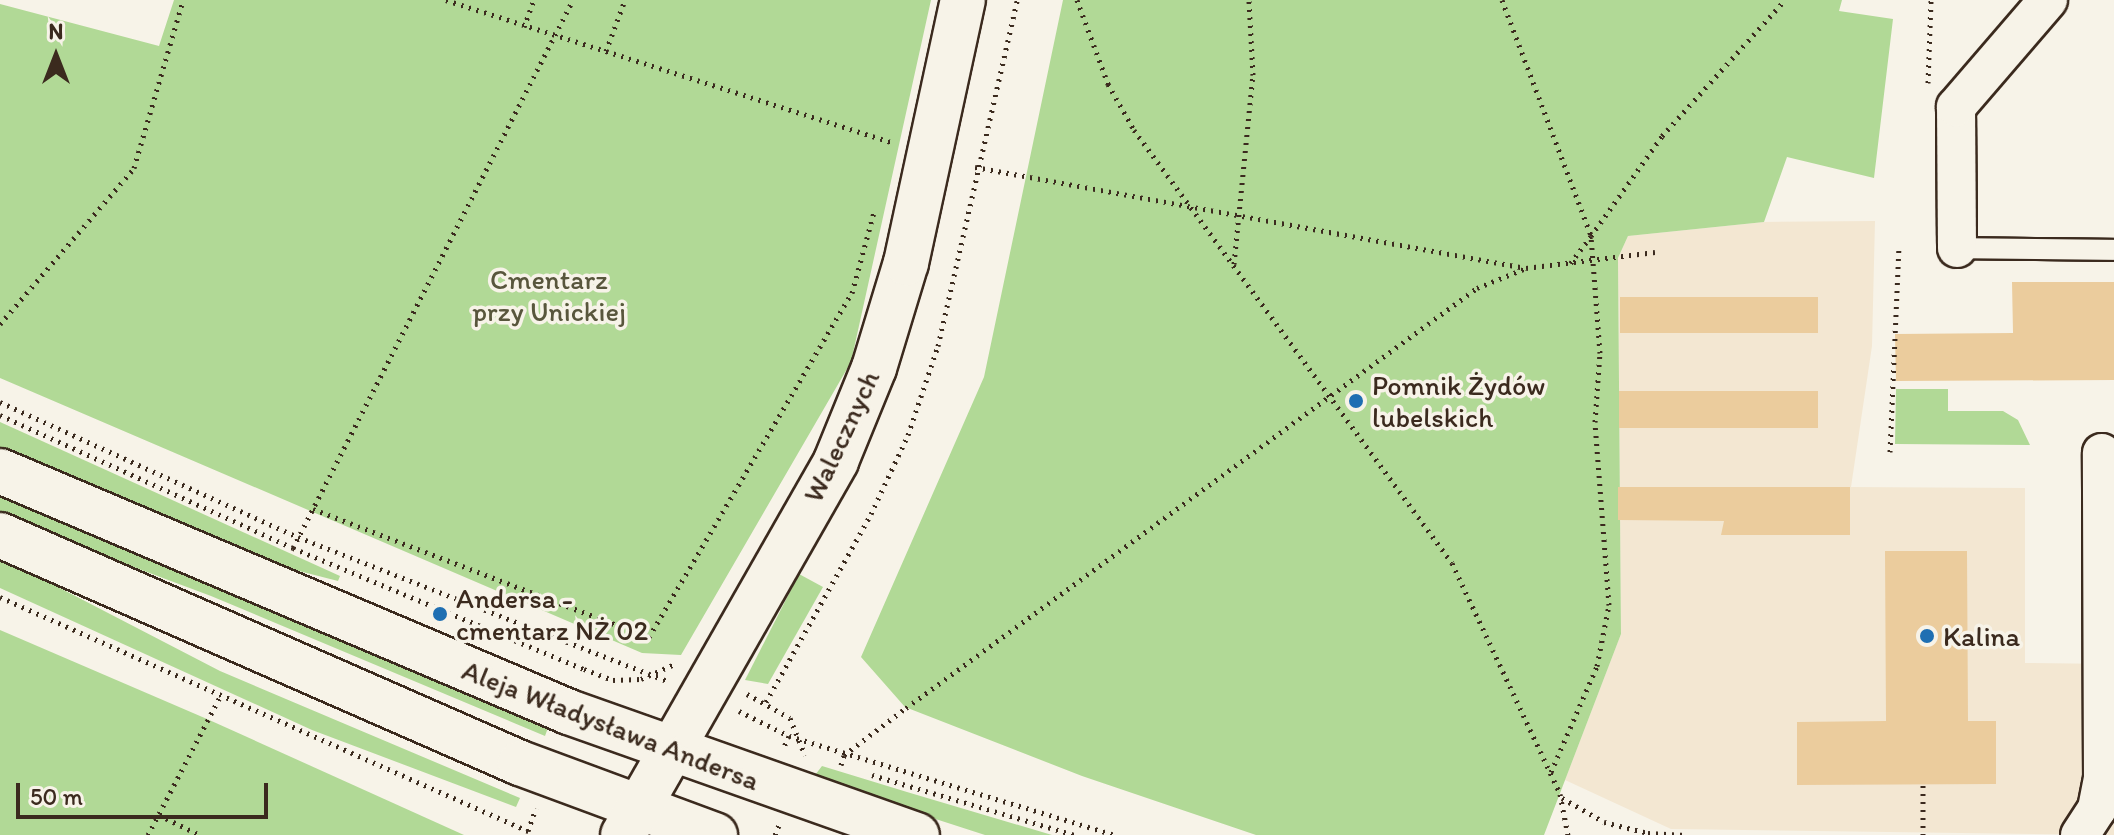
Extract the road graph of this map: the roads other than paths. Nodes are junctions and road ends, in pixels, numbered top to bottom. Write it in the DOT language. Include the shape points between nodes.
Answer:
graph roads {
  1 [pos="963,0"];
  2 [pos="2048,0"];
  3 [pos="1957,248"];
  4 [pos="2114,250"];
  5 [pos="2102,453"];
  6 [pos="0,471"];
  7 [pos="0,535"];
  8 [pos="2109,698"];
  9 [pos="672,750"];
  10 [pos="631,821"];
  11 [pos="715,835"];
  12 [pos="917,835"];
  13 [pos="2080,835"];
  1 -- 9 [label="main road, Walecznych" via="906,263 874,368 836,461"];
  2 -- 3 [label="street" via="1956,107"];
  3 -- 4 [label="lane"];
  5 -- 8 [label="street"];
  6 -- 9 [label="main road, Aleja Władysława Andersa" via="406,647"];
  7 -- 10 [label="main road"];
  8 -- 13 [label="street" via="2097,809"];
  9 -- 10 [label="main road, Walecznych"];
  9 -- 12 [label="main road, Aleja Władysława Andersa"];
  10 -- 11 [label="main road"];
}
